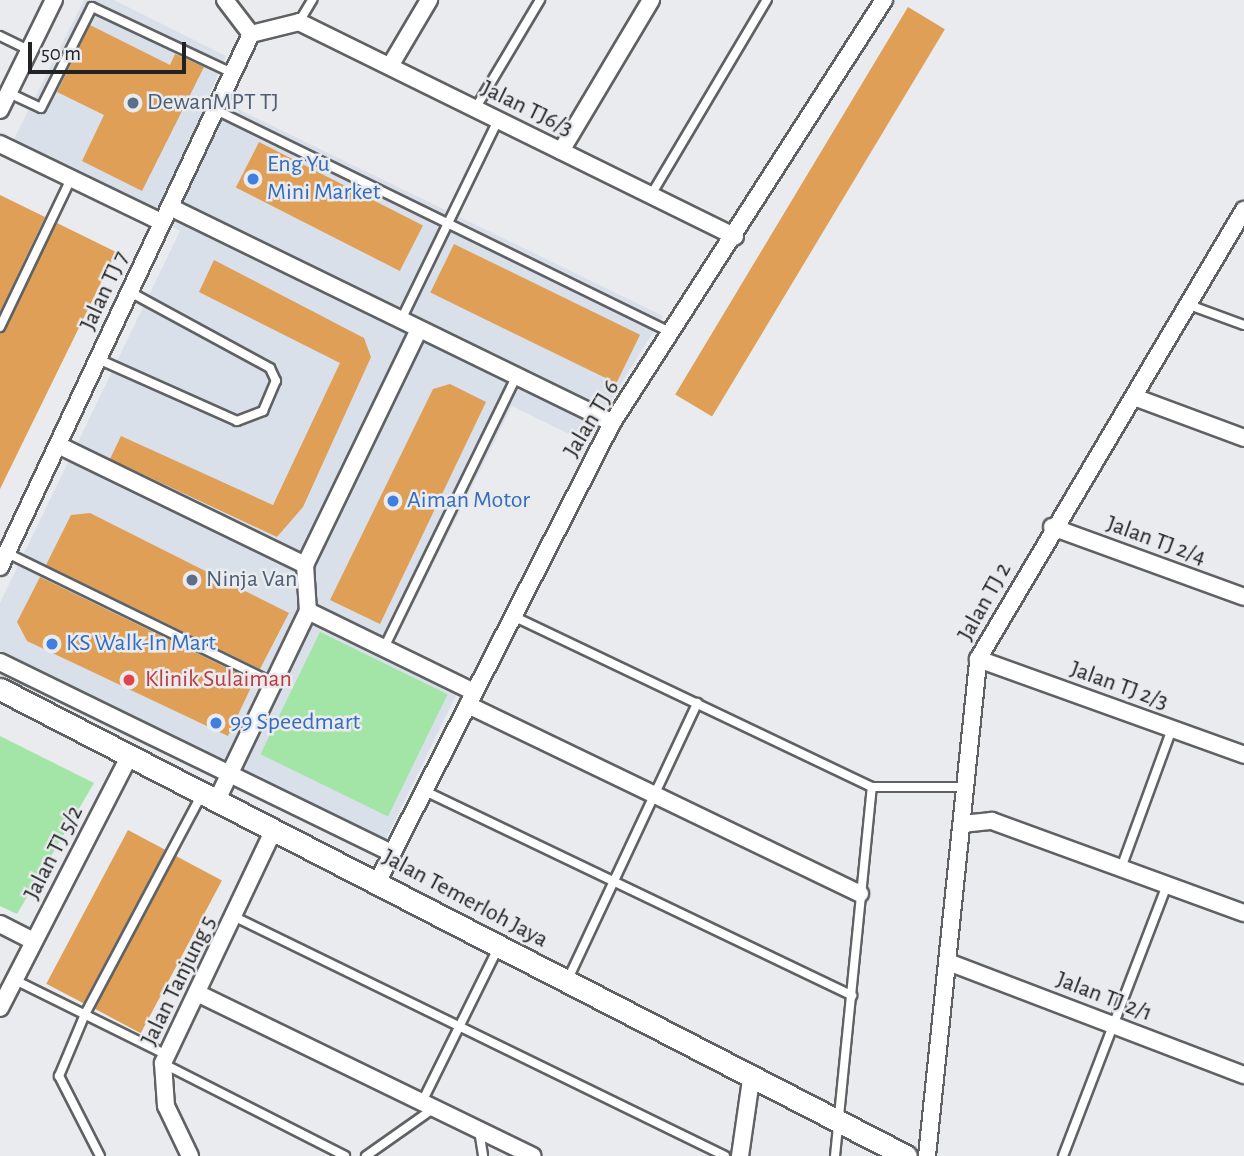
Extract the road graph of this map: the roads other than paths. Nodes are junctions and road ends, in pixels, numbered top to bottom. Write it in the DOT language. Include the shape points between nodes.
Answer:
graph roads {
  1 [pos="54,0"];
  2 [pos="225,0"];
  3 [pos="313,0"];
  4 [pos="429,0"];
  5 [pos="540,0"];
  6 [pos="651,0"];
  7 [pos="767,0"];
  8 [pos="884,0"];
  9 [pos="299,22"];
  10 [pos="251,34"];
  11 [pos="0,36"];
  12 [pos="29,50"];
  13 [pos="390,66"];
  14 [pos="232,74"];
  15 [pos="9,93"];
  16 [pos="475,108"];
  17 [pos="0,110"];
  18 [pos="216,110"];
  19 [pos="498,120"];
  20 [pos="0,144"];
  21 [pos="561,151"];
  22 [pos="71,179"];
  23 [pos="651,195"];
  24 [pos="170,207"];
  25 [pos="1244,211"];
  26 [pos="161,222"];
  27 [pos="448,223"];
  28 [pos="735,237"];
  29 [pos="130,292"];
  30 [pos="1192,306"];
  31 [pos="401,320"];
  32 [pos="1244,325"];
  33 [pos="0,327"];
  34 [pos="419,329"];
  35 [pos="673,334"];
  36 [pos="98,359"];
  37 [pos="516,377"];
  38 [pos="1134,397"];
  39 [pos="612,423"];
  40 [pos="1244,438"];
  41 [pos="58,445"];
  42 [pos="1052,527"];
  43 [pos="3,560"];
  44 [pos="305,565"];
  45 [pos="1244,597"];
  46 [pos="308,611"];
  47 [pos="512,614"];
  48 [pos="383,648"];
  49 [pos="978,659"];
  50 [pos="0,662"];
  51 [pos="273,683"];
  52 [pos="0,689"];
  53 [pos="471,699"];
  54 [pos="697,703"];
  55 [pos="1171,729"];
  56 [pos="1244,755"];
  57 [pos="129,757"];
  58 [pos="229,774"];
  59 [pos="872,787"];
  60 [pos="965,787"];
  61 [pos="422,790"];
  62 [pos="653,795"];
  63 [pos="209,797"];
  64 [pos="962,824"];
  65 [pos="274,829"];
  66 [pos="392,853"];
  67 [pos="1121,868"];
  68 [pos="612,881"];
  69 [pos="377,883"];
  70 [pos="1167,885"];
  71 [pos="860,894"];
  72 [pos="1244,913"];
  73 [pos="235,917"];
  74 [pos="0,924"];
  75 [pos="34,941"];
  76 [pos="499,946"];
  77 [pos="948,962"];
  78 [pos="15,980"];
  79 [pos="566,982"];
  80 [pos="197,993"];
  81 [pos="852,996"];
  82 [pos="0,1008"];
  83 [pos="85,1014"];
  84 [pos="459,1026"];
  85 [pos="1113,1026"];
  86 [pos="165,1059"];
  87 [pos="1244,1075"];
  88 [pos="751,1080"];
  89 [pos="428,1105"];
  90 [pos="841,1123"];
  91 [pos="479,1130"];
  92 [pos="100,1156"];
  93 [pos="190,1156"];
  94 [pos="345,1156"];
  95 [pos="366,1156"];
  96 [pos="483,1156"];
  97 [pos="532,1156"];
  98 [pos="724,1156"];
  99 [pos="740,1156"];
  100 [pos="835,1156"];
  101 [pos="906,1156"];
  102 [pos="927,1156"];
  103 [pos="1063,1156"];
  1 -- 12 [label="street"];
  2 -- 10 [label="street"];
  3 -- 9 [label="lane"];
  4 -- 13 [label="street"];
  5 -- 16 [label="lane"];
  6 -- 21 [label="street"];
  7 -- 23 [label="lane"];
  8 -- 28 [label="street, Jalan TJ 6"];
  9 -- 10 [label="street"];
  9 -- 13 [label="street, Jalan TJ6/3"];
  10 -- 14 [label="street, Jalan TJ 7"];
  11 -- 12 [label="lane"];
  12 -- 15 [label="street"];
  13 -- 16 [label="street, Jalan TJ6/3"];
  14 -- 15 [label="lane" via="92,7 41,108"];
  14 -- 18 [label="street, Jalan TJ 7"];
  15 -- 17 [label="street"];
  16 -- 19 [label="street, Jalan TJ6/3"];
  18 -- 24 [label="street, Jalan TJ 7"];
  18 -- 27 [label="lane"];
  19 -- 21 [label="street, Jalan TJ6/3"];
  19 -- 27 [label="lane"];
  20 -- 22 [label="street"];
  21 -- 23 [label="street, Jalan TJ6/3"];
  22 -- 26 [label="street"];
  22 -- 33 [label="lane"];
  23 -- 28 [label="street, Jalan TJ6/3"];
  24 -- 26 [label="street, Jalan TJ 7"];
  24 -- 31 [label="street"];
  25 -- 30 [label="street, Jalan TJ 2"];
  26 -- 29 [label="street, Jalan TJ 7"];
  27 -- 31 [label="lane"];
  27 -- 35 [label="lane"];
  28 -- 35 [label="street, Jalan TJ 6"];
  29 -- 36 [label="street, Jalan TJ 7"];
  29 -- 36 [label="lane" via="270,368 275,382 263,411 237,421"];
  30 -- 32 [label="lane"];
  30 -- 38 [label="street, Jalan TJ 2"];
  31 -- 34 [label="street"];
  34 -- 37 [label="street"];
  34 -- 44 [label="street"];
  35 -- 39 [label="street, Jalan TJ 6"];
  36 -- 41 [label="street, Jalan TJ 7"];
  37 -- 39 [label="street"];
  37 -- 48 [label="lane"];
  38 -- 40 [label="street"];
  38 -- 42 [label="street, Jalan TJ 2"];
  39 -- 47 [label="street, Jalan TJ 6"];
  41 -- 43 [label="street, Jalan TJ 7"];
  41 -- 44 [label="street"];
  42 -- 45 [label="street, Jalan TJ 2/4"];
  42 -- 49 [label="street, Jalan TJ 2"];
  43 -- 51 [label="lane"];
  44 -- 46 [label="street"];
  46 -- 48 [label="street"];
  46 -- 51 [label="street"];
  47 -- 53 [label="street, Jalan TJ 6"];
  47 -- 54 [label="lane"];
  48 -- 53 [label="street"];
  49 -- 55 [label="street, Jalan TJ 2/3"];
  49 -- 60 [label="street, Jalan TJ 2"];
  50 -- 58 [label="street"];
  51 -- 58 [label="street"];
  52 -- 57 [label="street, Jalan Temerloh Jaya"];
  53 -- 61 [label="street, Jalan TJ 6"];
  53 -- 62 [label="street"];
  54 -- 59 [label="lane"];
  54 -- 62 [label="lane"];
  55 -- 56 [label="street, Jalan TJ 2/3"];
  55 -- 67 [label="lane"];
  57 -- 63 [label="street, Jalan Temerloh Jaya"];
  57 -- 75 [label="street, Jalan TJ 5/2"];
  58 -- 63 [label="street"];
  58 -- 66 [label="street"];
  59 -- 60 [label="lane"];
  59 -- 71 [label="lane"];
  60 -- 64 [label="street, Jalan TJ 2"];
  61 -- 66 [label="street, Jalan TJ 6"];
  61 -- 68 [label="lane"];
  62 -- 68 [label="lane"];
  62 -- 71 [label="street"];
  63 -- 65 [label="street, Jalan Temerloh Jaya"];
  63 -- 83 [label="lane"];
  64 -- 67 [label="street" via="992,821"];
  64 -- 77 [label="street, Jalan TJ 2"];
  65 -- 69 [label="street, Jalan Temerloh Jaya"];
  65 -- 73 [label="street, Jalan Tanjung 5"];
  66 -- 69 [label="street, Jalan TJ 6"];
  67 -- 70 [label="street"];
  68 -- 79 [label="lane"];
  68 -- 81 [label="lane"];
  69 -- 76 [label="street, Jalan Temerloh Jaya"];
  70 -- 72 [label="street"];
  70 -- 85 [label="lane"];
  71 -- 81 [label="lane"];
  73 -- 80 [label="street, Jalan Tanjung 5"];
  73 -- 84 [label="lane"];
  74 -- 75 [label="street"];
  75 -- 78 [label="street, Jalan TJ 5/2"];
  76 -- 79 [label="street, Jalan Temerloh Jaya"];
  76 -- 84 [label="lane"];
  77 -- 85 [label="street, Jalan TJ 2/1"];
  77 -- 102 [label="street, Jalan TJ 2"];
  78 -- 82 [label="street, Jalan TJ 5/2"];
  78 -- 83 [label="lane"];
  79 -- 88 [label="street, Jalan Temerloh Jaya"];
  80 -- 86 [label="street, Jalan Tanjung 5"];
  80 -- 89 [label="street"];
  81 -- 90 [label="lane"];
  83 -- 86 [label="lane"];
  83 -- 92 [label="lane" via="59,1076"];
  84 -- 89 [label="lane"];
  84 -- 98 [label="lane"];
  85 -- 87 [label="street, Jalan TJ 2/1"];
  85 -- 103 [label="lane"];
  86 -- 93 [label="street, Jalan Tanjung 5" via="166,1106"];
  86 -- 94 [label="lane"];
  88 -- 90 [label="street, Jalan Temerloh Jaya"];
  88 -- 99 [label="street"];
  89 -- 91 [label="street"];
  89 -- 95 [label="lane"];
  90 -- 100 [label="lane"];
  90 -- 101 [label="street, Jalan Temerloh Jaya"];
  91 -- 96 [label="lane"];
  91 -- 97 [label="street"];
}
